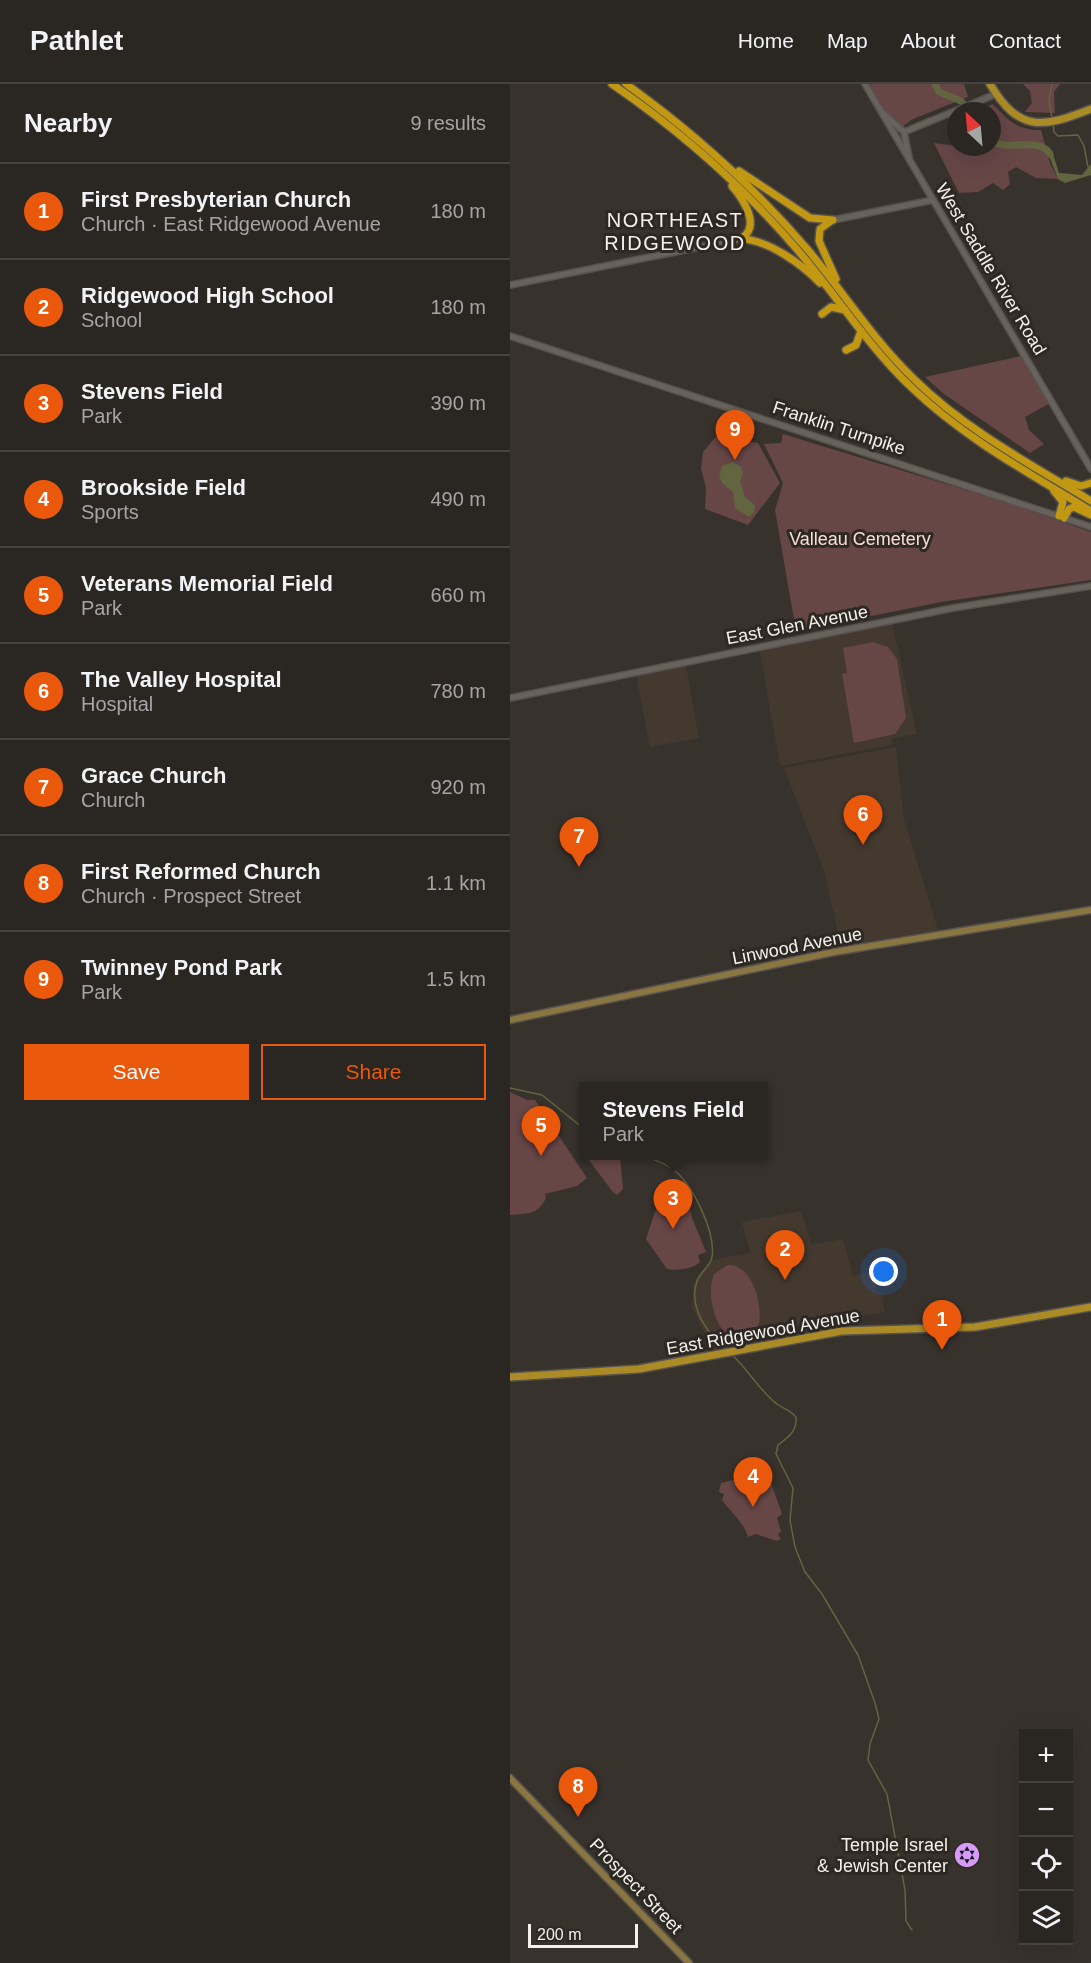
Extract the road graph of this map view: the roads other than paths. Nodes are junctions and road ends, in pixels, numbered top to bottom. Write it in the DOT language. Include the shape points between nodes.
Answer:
graph roads {
  1 [pos="612,84"];
  2 [pos="626,84"];
  3 [pos="865,84"];
  4 [pos="990,84"];
  5 [pos="993,95"];
  6 [pos="1091,109"];
  7 [pos="879,110"];
  8 [pos="904,132"];
  9 [pos="691,133"];
  10 [pos="910,162"];
  11 [pos="715,165"];
  12 [pos="933,200"];
  13 [pos="833,220"];
  14 [pos="740,239"];
  15 [pos="510,285"];
  16 [pos="840,297"];
  17 [pos="845,310"];
  18 [pos="822,314"];
  19 [pos="861,331"];
  20 [pos="510,336"];
  21 [pos="846,350"];
  22 [pos="1037,468"];
  23 [pos="1091,469"];
  24 [pos="1041,480"];
  25 [pos="1091,483"];
  26 [pos="1091,501"];
  27 [pos="1091,511"];
  28 [pos="1091,515"];
  29 [pos="1062,517"];
  30 [pos="1091,527"];
  31 [pos="1091,586"];
  32 [pos="510,698"];
  33 [pos="1091,910"];
  34 [pos="510,1020"];
  35 [pos="1091,1307"];
  36 [pos="510,1377"];
  37 [pos="510,1778"];
  38 [pos="689,1963"];
  1 -- 11 [label="highway"];
  2 -- 9 [label="highway"];
  3 -- 7 [label="street, West Saddle River Road"];
  4 -- 5 [label="main road"];
  5 -- 6 [label="main road" via="1022,120 1053,122"];
  5 -- 8 [label="street"];
  7 -- 8 [label="street"];
  7 -- 10 [label="street, West Saddle River Road"];
  8 -- 10 [label="street"];
  9 -- 13 [label="highway" via="752,181 808,217"];
  9 -- 16 [label="highway" via="769,207"];
  10 -- 12 [label="street, West Saddle River Road"];
  11 -- 14 [label="highway" via="747,210 750,230"];
  11 -- 16 [label="highway"];
  12 -- 13 [label="street"];
  12 -- 23 [label="street, West Saddle River Road"];
  13 -- 16 [label="highway" via="822,227 819,238"];
  14 -- 15 [label="street"];
  14 -- 16 [label="highway" via="759,242"];
  16 -- 17 [label="highway"];
  16 -- 22 [label="highway" via="932,396 974,429"];
  17 -- 18 [label="highway" via="831,307"];
  17 -- 19 [label="highway"];
  19 -- 21 [label="highway" via="856,345"];
  19 -- 24 [label="highway" via="935,409"];
  20 -- 29 [label="street, Franklin Turnpike"];
  22 -- 25 [label="highway" via="1074,485"];
  22 -- 26 [label="highway"];
  24 -- 27 [label="highway"];
  24 -- 29 [label="highway" via="1062,499"];
  28 -- 29 [label="highway" via="1072,507"];
  29 -- 30 [label="street, Franklin Turnpike"];
  31 -- 32 [label="street, East Glen Avenue" via="953,608"];
  33 -- 34 [label="main road, Linwood Avenue" via="834,952"];
  35 -- 36 [label="main road, East Ridgewood Avenue" via="975,1327 854,1329 639,1369"];
  37 -- 38 [label="main road, Prospect Street"];
}
